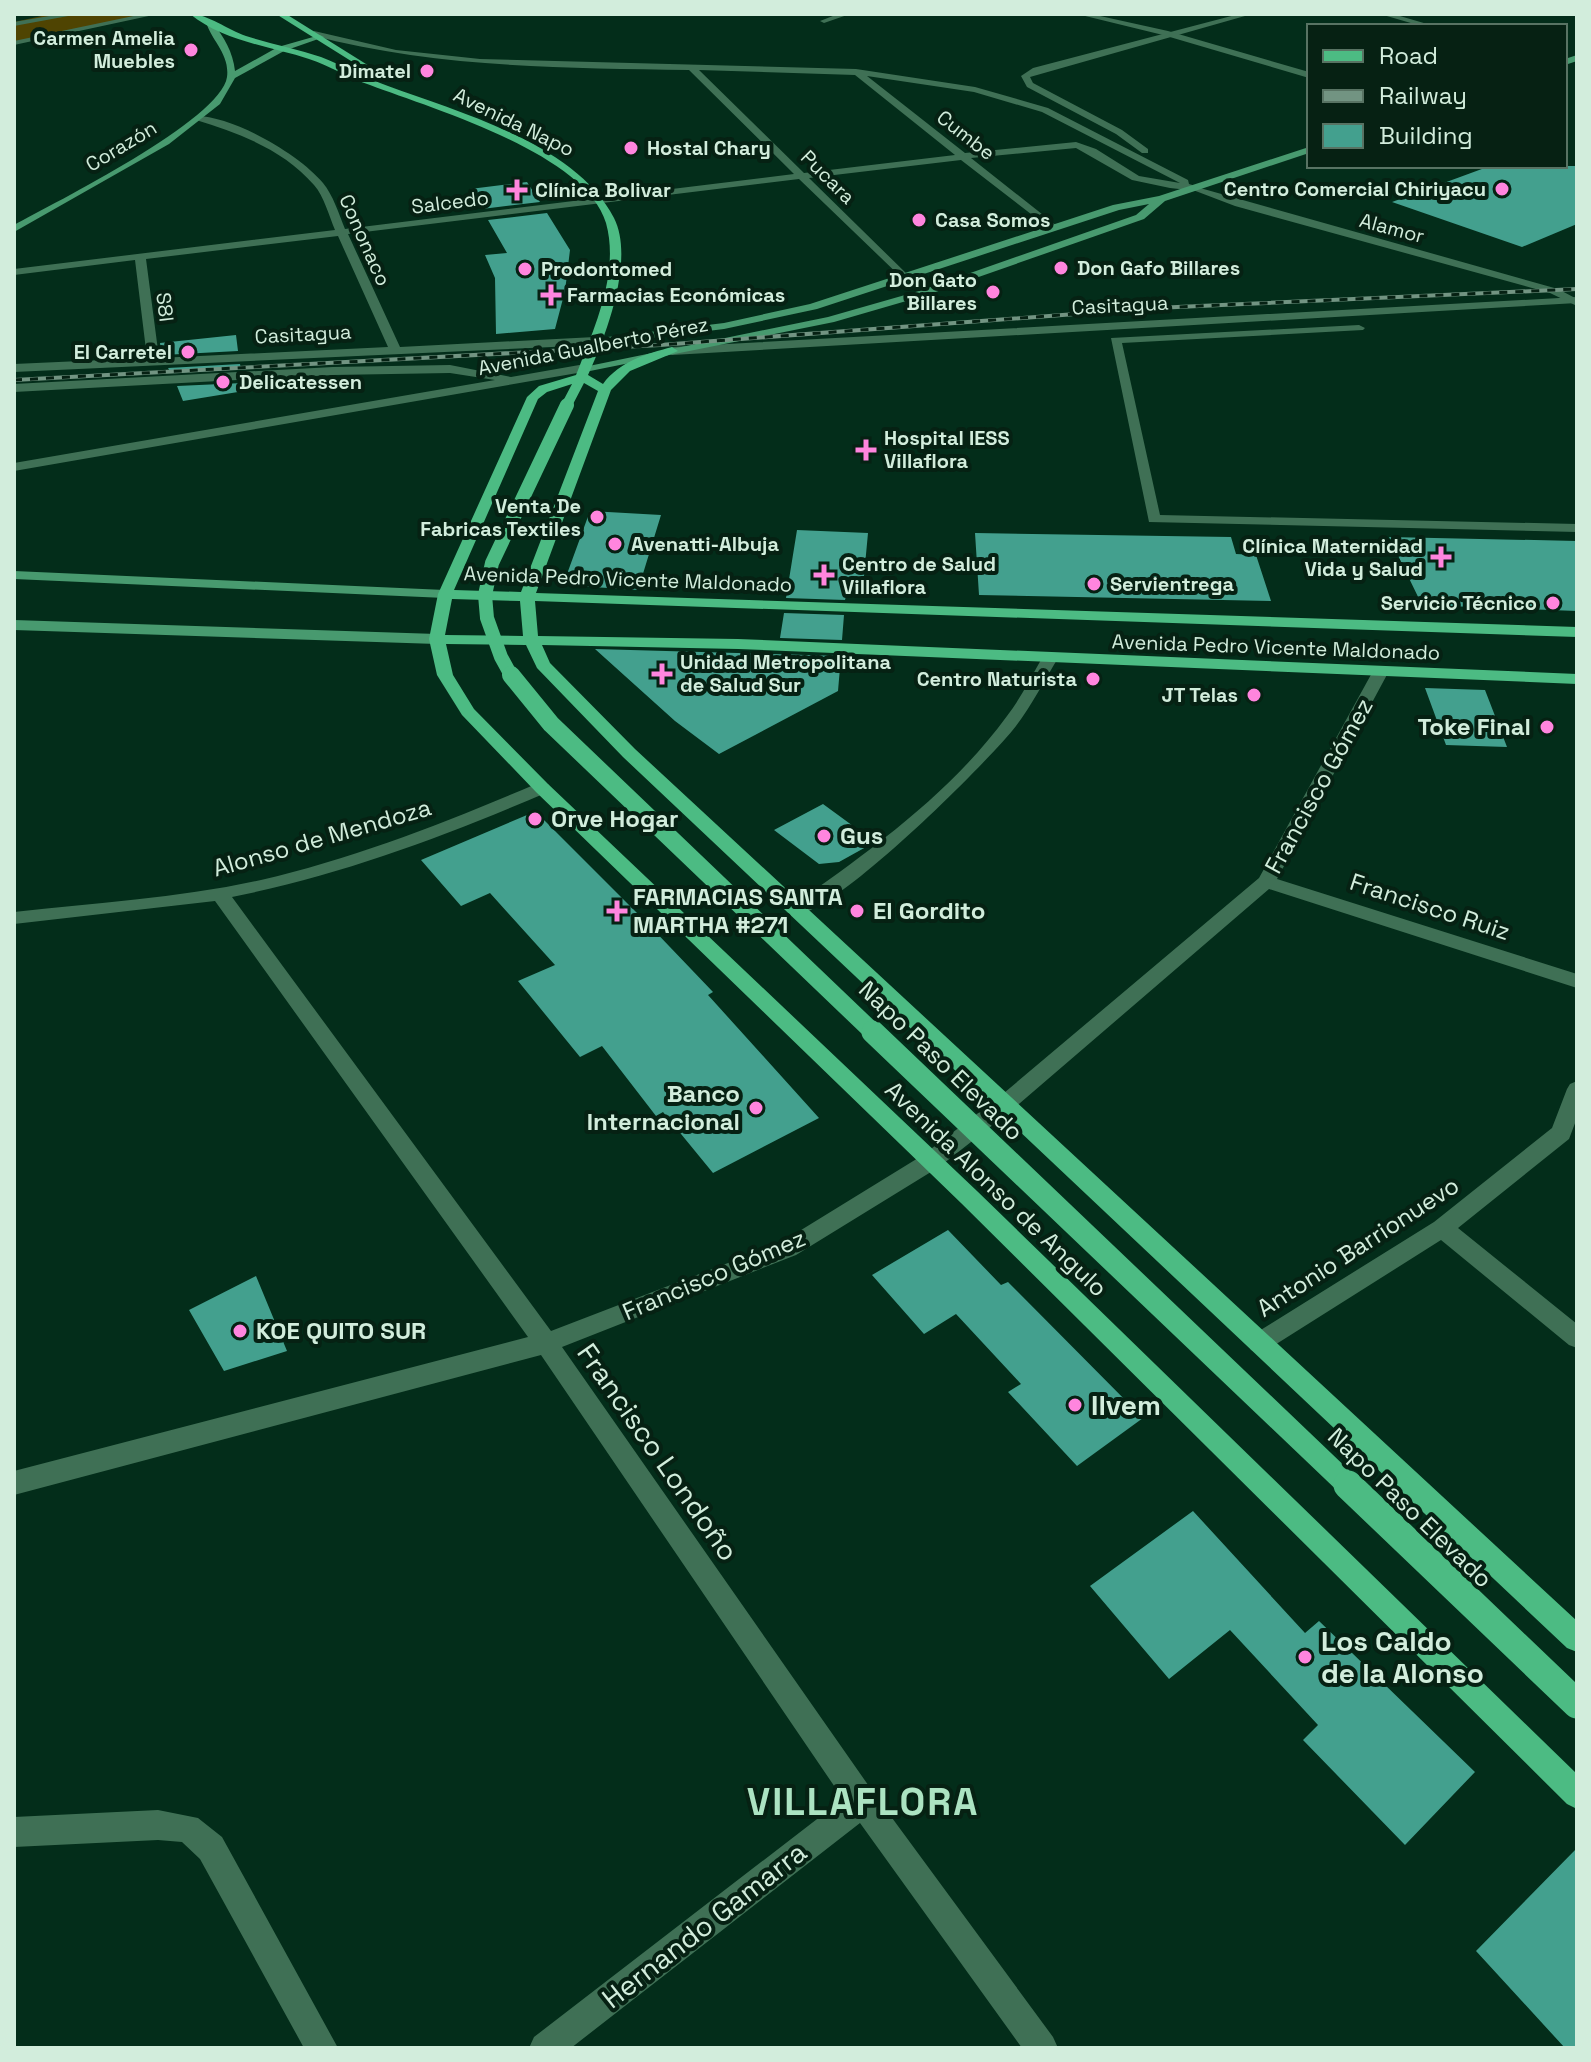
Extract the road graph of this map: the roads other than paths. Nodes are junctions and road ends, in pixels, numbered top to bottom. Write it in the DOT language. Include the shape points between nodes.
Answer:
graph roads {
  1 [pos="76,14"];
  2 [pos="154,14"];
  3 [pos="194,14"];
  4 [pos="280,14"];
  5 [pos="846,14"];
  6 [pos="1081,14"];
  7 [pos="1122,14"];
  8 [pos="1248,14"];
  9 [pos="1384,14"];
  10 [pos="120,21"];
  11 [pos="824,21"];
  12 [pos="14,24"];
  13 [pos="209,24"];
  14 [pos="1422,24"];
  15 [pos="1188,30"];
  16 [pos="317,35"];
  17 [pos="1171,35"];
  18 [pos="14,43"];
  19 [pos="281,49"];
  20 [pos="1279,55"];
  21 [pos="691,67"];
  22 [pos="856,72"];
  23 [pos="1307,74"];
  24 [pos="231,77"];
  25 [pos="410,94"];
  26 [pos="199,118"];
  27 [pos="1080,144"];
  28 [pos="1307,151"];
  29 [pos="964,156"];
  30 [pos="802,176"];
  31 [pos="1197,188"];
  32 [pos="1161,199"];
  33 [pos="600,201"];
  34 [pos="1053,228"];
  35 [pos="14,229"];
  36 [pos="341,233"];
  37 [pos="140,257"];
  38 [pos="14,272"];
  39 [pos="906,279"];
  40 [pos="1576,298"];
  41 [pos="1359,328"];
  42 [pos="595,341"];
  43 [pos="395,349"];
  44 [pos="672,351"];
  45 [pos="153,361"];
  46 [pos="14,368"];
  47 [pos="584,372"];
  48 [pos="521,381"];
  49 [pos="14,388"];
  50 [pos="605,390"];
  51 [pos="14,467"];
  52 [pos="1577,528"];
  53 [pos="14,575"];
  54 [pos="445,594"];
  55 [pos="527,596"];
  56 [pos="14,625"];
  57 [pos="1577,632"];
  58 [pos="531,638"];
  59 [pos="437,639"];
  60 [pos="1050,658"];
  61 [pos="1381,671"];
  62 [pos="1577,679"];
  63 [pos="542,788"];
  64 [pos="1266,882"];
  65 [pos="219,893"];
  66 [pos="799,910"];
  67 [pos="14,918"];
  68 [pos="1577,981"];
  69 [pos="1577,1089"];
  70 [pos="1005,1104"];
  71 [pos="1569,1139"];
  72 [pos="931,1161"];
  73 [pos="1442,1228"];
  74 [pos="1577,1338"];
  75 [pos="546,1343"];
  76 [pos="1259,1343"];
  77 [pos="14,1483"];
  78 [pos="1577,1639"];
  79 [pos="1577,1704"];
  80 [pos="1577,1794"];
  81 [pos="863,1802"];
  82 [pos="14,1832"];
  83 [pos="322,2048"];
  84 [pos="545,2048"];
  85 [pos="1042,2048"];
  1 -- 10 [label="street"];
  1 -- 12 [label="street"];
  2 -- 10 [label="street"];
  3 -- 13 [label="main road, Avenida Napo"];
  4 -- 16 [label="main road, Avenida Napo"];
  5 -- 11 [label="street"];
  6 -- 17 [label="street"];
  7 -- 15 [label="street"];
  8 -- 15 [label="street"];
  9 -- 14 [label="street"];
  10 -- 18 [label="street"];
  13 -- 19 [label="main road, Avenida Napo"];
  13 -- 24 [label="main road" via="225,47"];
  15 -- 17 [label="street"];
  15 -- 20 [label="street"];
  16 -- 19 [label="main road, Corazón"];
  16 -- 21 [label="street" via="426,58 523,66"];
  16 -- 25 [label="main road, Avenida Napo"];
  17 -- 23 [label="street"];
  17 -- 31 [label="street" via="1025,76 1030,85 1119,132"];
  19 -- 24 [label="main road, Corazón"];
  19 -- 25 [label="main road, Avenida Napo"];
  21 -- 22 [label="street"];
  21 -- 30 [label="street, Pucara"];
  22 -- 29 [label="street, Cumbe"];
  22 -- 31 [label="street" via="975,90 1045,110"];
  24 -- 26 [label="main road, Corazón" via="219,101"];
  25 -- 33 [label="main road, Avenida Napo" via="561,164"];
  26 -- 35 [label="main road, Corazón"];
  26 -- 36 [label="street, Cononaco" via="239,130 286,155 320,185"];
  27 -- 29 [label="street, Salcedo"];
  27 -- 31 [label="street, Alamor" via="1126,175"];
  28 -- 31 [label="main road, Avenida Gualberto Pérez"];
  29 -- 30 [label="street, Salcedo"];
  29 -- 34 [label="street, Cumbe"];
  30 -- 33 [label="street, Salcedo"];
  30 -- 39 [label="street, Pucara"];
  31 -- 32 [label="main road, Avenida Gualberto Pérez"];
  31 -- 40 [label="street, Alamor"];
  32 -- 34 [label="main road, Avenida Gualberto Pérez"];
  32 -- 44 [label="main road, Avenida Gualberto Pérez" via="1140,217 923,293 830,320"];
  33 -- 36 [label="street, Salcedo"];
  33 -- 42 [label="main road, Avenida Napo" via="615,243"];
  34 -- 39 [label="main road, Avenida Gualberto Pérez"];
  36 -- 37 [label="street, Salcedo"];
  36 -- 43 [label="street, Cononaco"];
  37 -- 38 [label="street, Salcedo"];
  37 -- 45 [label="street, S8I"];
  39 -- 42 [label="main road, Avenida Gualberto Pérez" via="724,326"];
  40 -- 44 [label="street, Casitagua"];
  41 -- 52 [label="street" via="1115,340 1154,519"];
  42 -- 43 [label="street, Casitagua"];
  42 -- 47 [label="main road, Avenida Napo"];
  43 -- 45 [label="street, Casitagua"];
  44 -- 47 [label="main road, Avenida Gualberto Pérez"];
  44 -- 50 [label="main road" via="627,367"];
  45 -- 46 [label="street, Casitagua"];
  47 -- 48 [label="street, Avenida Gualberto Pérez"];
  47 -- 50 [label="main road"];
  47 -- 54 [label="main road" via="533,397"];
  47 -- 79 [label="main road, Napo Paso Elevado, bridge" via="492,563 485,595 492,635 515,682 563,735"];
  48 -- 49 [label="street, Casitagua" via="450,369"];
  48 -- 51 [label="street, Avenida Gualberto Pérez"];
  50 -- 55 [label="main road"];
  53 -- 54 [label="main road, Avenida Pedro Vicente Maldonado"];
  54 -- 55 [label="main road, Avenida Pedro Vicente Maldonado"];
  54 -- 59 [label="main road, Avenida Alonso de Angulo"];
  55 -- 57 [label="main road, Avenida Pedro Vicente Maldonado"];
  55 -- 58 [label="main road"];
  56 -- 59 [label="main road, Avenida Pedro Vicente Maldonado"];
  58 -- 59 [label="main road, Avenida Pedro Vicente Maldonado"];
  58 -- 60 [label="main road, Avenida Pedro Vicente Maldonado"];
  58 -- 66 [label="main road" via="543,665 562,687"];
  59 -- 63 [label="main road, Avenida Alonso de Angulo" via="445,675 468,712"];
  60 -- 61 [label="main road, Avenida Pedro Vicente Maldonado"];
  60 -- 66 [label="street" via="1012,720 959,783 888,847"];
  61 -- 62 [label="main road, Avenida Pedro Vicente Maldonado"];
  61 -- 64 [label="street, Francisco Gómez"];
  63 -- 65 [label="street, Alonso de Mendoza" via="384,849"];
  63 -- 72 [label="main road, Avenida Alonso de Angulo"];
  64 -- 68 [label="street, Francisco Ruiz"];
  64 -- 70 [label="street, Francisco Gómez"];
  65 -- 67 [label="street, Alonso de Mendoza"];
  65 -- 75 [label="street, Francisco Londoño"];
  66 -- 70 [label="main road"];
  69 -- 71 [label="street, Antonio Barrionuevo"];
  70 -- 72 [label="street, Francisco Gómez"];
  70 -- 76 [label="main road"];
  71 -- 73 [label="street, Antonio Barrionuevo"];
  72 -- 75 [label="street, Francisco Gómez" via="788,1249"];
  72 -- 80 [label="main road, Avenida Alonso de Angulo"];
  73 -- 74 [label="street"];
  73 -- 76 [label="street, Antonio Barrionuevo"];
  75 -- 77 [label="street, Francisco Gómez"];
  75 -- 81 [label="street, Francisco Londoño"];
  76 -- 78 [label="main road"];
  81 -- 84 [label="street, Hernando Gamarra"];
  81 -- 85 [label="street, Francisco Londoño"];
  82 -- 83 [label="street" via="112,1825 188,1828 211,1848"];
}
